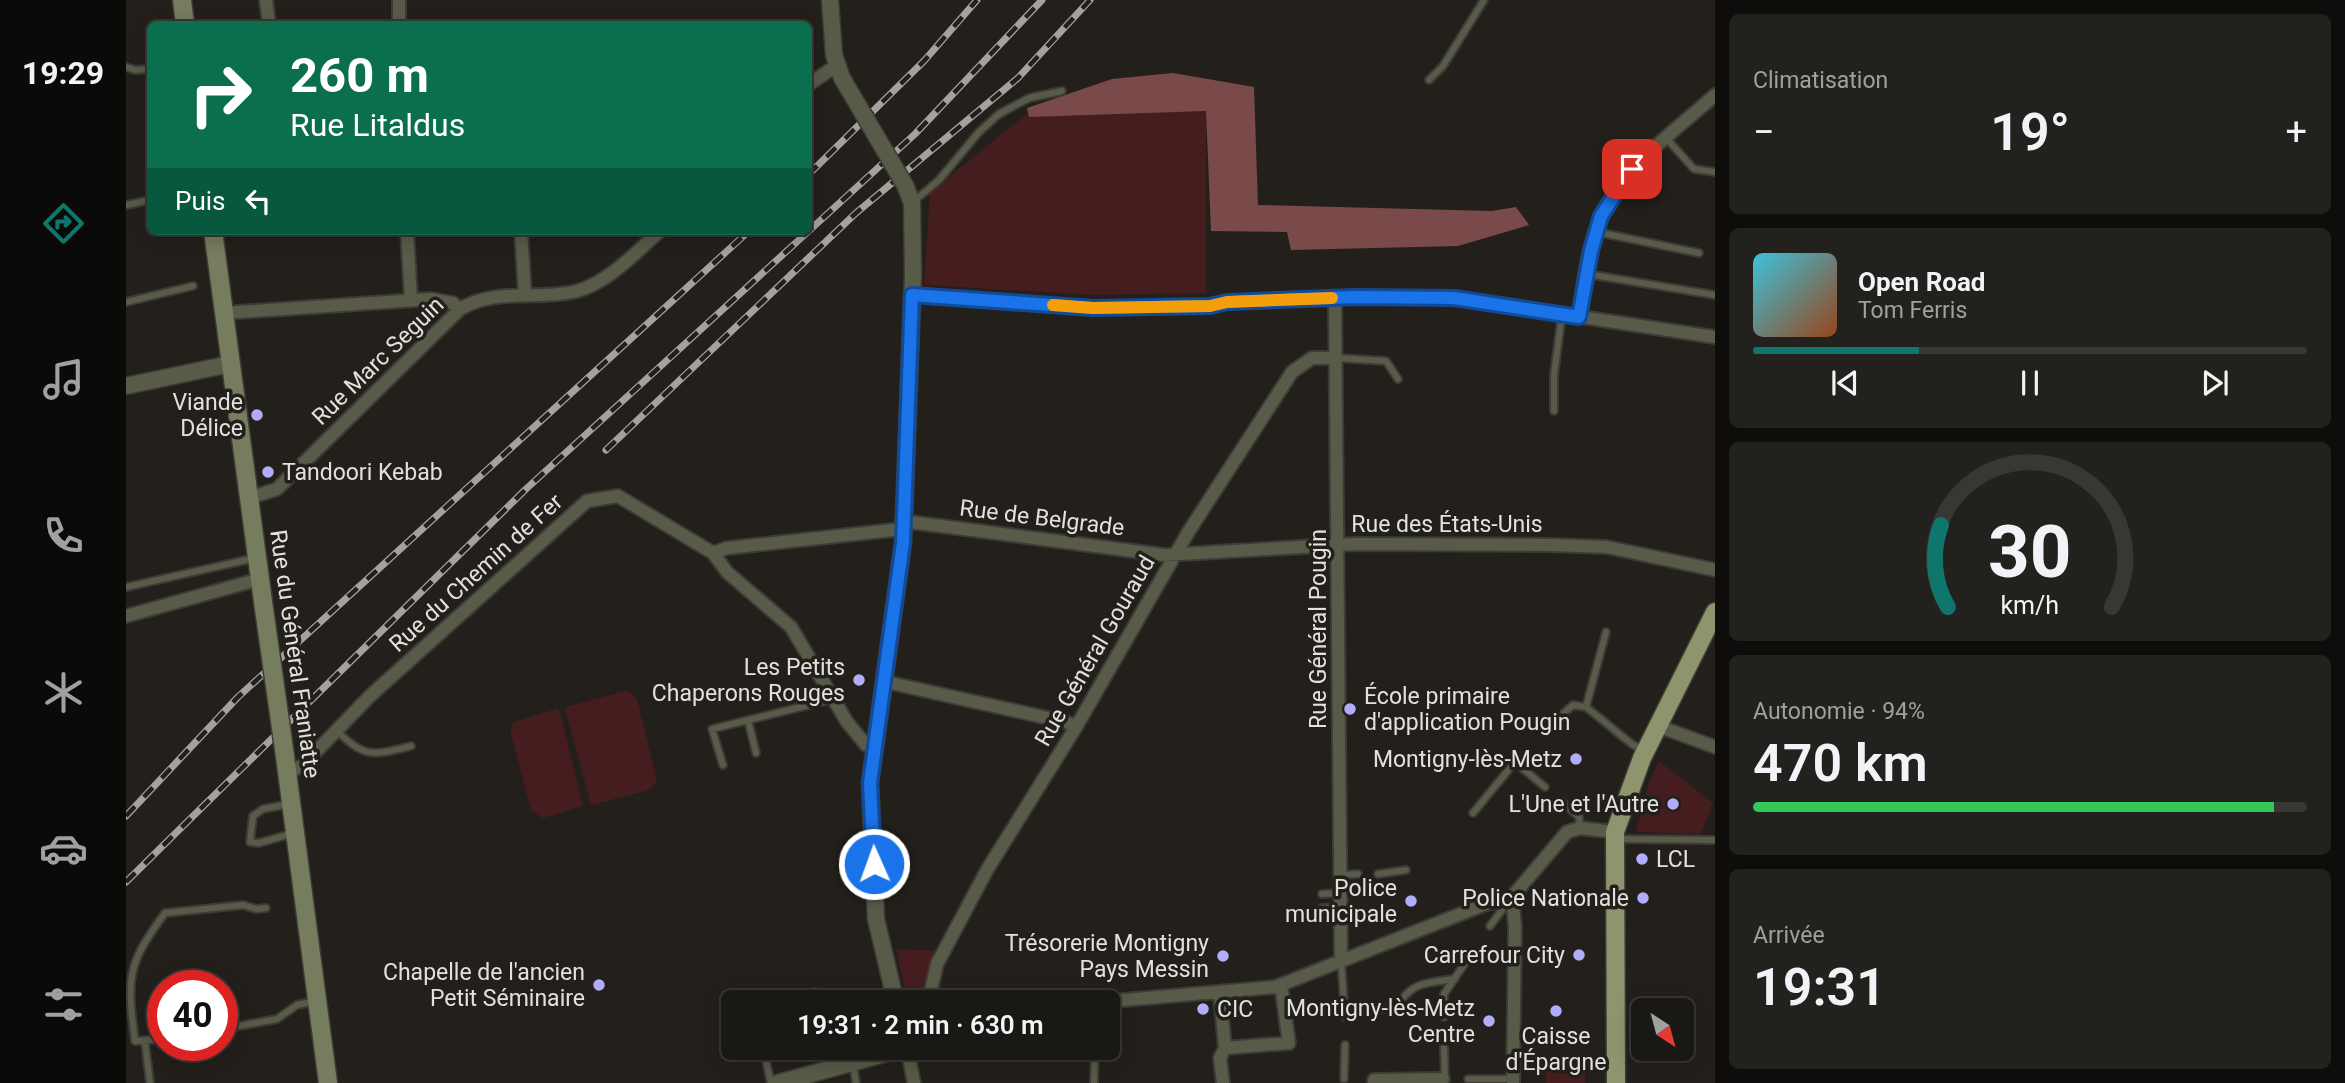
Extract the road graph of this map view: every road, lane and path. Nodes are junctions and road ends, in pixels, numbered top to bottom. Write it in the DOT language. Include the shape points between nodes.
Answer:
graph roads {
  1 [pos="182,0"];
  2 [pos="266,0"];
  3 [pos="399,0"];
  4 [pos="830,0"];
  5 [pos="1484,0"];
  6 [pos="185,21"];
  7 [pos="269,21"];
  8 [pos="399,21"];
  9 [pos="126,67"];
  10 [pos="147,69"];
  11 [pos="839,72"];
  12 [pos="1429,80"];
  13 [pos="812,83"];
  14 [pos="1062,91"];
  15 [pos="1715,95"];
  16 [pos="1666,138"];
  17 [pos="1715,172"];
  18 [pos="147,201"];
  19 [pos="912,203"];
  20 [pos="126,205"];
  21 [pos="1597,232"];
  22 [pos="214,235"];
  23 [pos="407,235"];
  24 [pos="521,235"];
  25 [pos="656,235"];
  26 [pos="1699,253"];
  27 [pos="1587,274"];
  28 [pos="193,286"];
  29 [pos="525,295"];
  30 [pos="912,295"];
  31 [pos="1715,295"];
  32 [pos="1335,298"];
  33 [pos="411,300"];
  34 [pos="126,302"];
  35 [pos="460,309"];
  36 [pos="224,313"];
  37 [pos="1562,314"];
  38 [pos="1579,317"];
  39 [pos="1715,337"];
  40 [pos="1337,358"];
  41 [pos="230,364"];
  42 [pos="1398,379"];
  43 [pos="126,386"];
  44 [pos="1554,411"];
  45 [pos="249,498"];
  46 [pos="902,525"];
  47 [pos="1338,545"];
  48 [pos="713,553"];
  49 [pos="1176,555"];
  50 [pos="257,557"];
  51 [pos="1715,570"];
  52 [pos="260,579"];
  53 [pos="126,587"];
  54 [pos="1715,612"];
  55 [pos="126,616"];
  56 [pos="1606,632"];
  57 [pos="886,682"];
  58 [pos="833,699"];
  59 [pos="1586,707"];
  60 [pos="1564,713"];
  61 [pos="748,720"];
  62 [pos="1658,726"];
  63 [pos="1076,727"];
  64 [pos="338,732"];
  65 [pos="411,746"];
  66 [pos="873,746"];
  67 [pos="1715,747"];
  68 [pos="1646,751"];
  69 [pos="756,753"];
  70 [pos="723,765"];
  71 [pos="287,774"];
  72 [pos="1545,787"];
  73 [pos="1561,801"];
  74 [pos="291,804"];
  75 [pos="1473,813"];
  76 [pos="1580,828"];
  77 [pos="295,833"];
  78 [pos="1614,836"];
  79 [pos="1715,840"];
  80 [pos="1406,870"];
  81 [pos="1359,874"];
  82 [pos="1378,874"];
  83 [pos="1340,875"];
  84 [pos="1341,893"];
  85 [pos="1322,894"];
  86 [pos="1512,897"];
  87 [pos="266,908"];
  88 [pos="1322,908"];
  89 [pos="1341,908"];
  90 [pos="1490,926"];
  91 [pos="1472,953"];
  92 [pos="1341,960"];
  93 [pos="1455,979"];
  94 [pos="1281,985"];
  95 [pos="893,990"];
  96 [pos="931,990"];
  97 [pos="1220,994"];
  98 [pos="316,1001"];
  99 [pos="1120,1001"];
  100 [pos="1358,1009"];
  101 [pos="1381,1009"];
  102 [pos="1444,1017"];
  103 [pos="238,1026"];
  104 [pos="126,1040"];
  105 [pos="135,1041"];
  106 [pos="145,1042"];
  107 [pos="1345,1045"];
  108 [pos="1225,1048"];
  109 [pos="1444,1048"];
  110 [pos="765,1060"];
  111 [pos="863,1060"];
  112 [pos="909,1060"];
  113 [pos="1095,1060"];
  114 [pos="852,1063"];
  115 [pos="1344,1079"];
  116 [pos="1445,1079"];
  117 [pos="1468,1079"];
  118 [pos="1374,1081"];
  119 [pos="1513,1081"];
  120 [pos="150,1083"];
  121 [pos="328,1083"];
  122 [pos="771,1083"];
  123 [pos="778,1083"];
  124 [pos="856,1083"];
  125 [pos="915,1083"];
  126 [pos="1094,1083"];
  127 [pos="1223,1083"];
  128 [pos="1616,1083"];
  1 -- 6 [label="main road"];
  2 -- 7 [label="street"];
  3 -- 8 [label="street"];
  4 -- 11 [label="street"];
  5 -- 12 [label="lane" via="1443,66"];
  9 -- 10 [label="lane"];
  11 -- 13 [label="street"];
  11 -- 19 [label="street, bridge"];
  14 -- 19 [label="lane" via="1029,98 999,114"];
  15 -- 16 [label="street"];
  16 -- 17 [label="lane" via="1694,169"];
  16 -- 21 [label="street" via="1632,169 1601,216"];
  18 -- 20 [label="lane"];
  19 -- 30 [label="street"];
  21 -- 26 [label="lane"];
  21 -- 27 [label="street"];
  22 -- 36 [label="main road, Rue du Général Franiatte"];
  23 -- 33 [label="street"];
  24 -- 29 [label="street"];
  25 -- 29 [label="street, Rue Marc Seguin" via="585,289"];
  27 -- 31 [label="lane"];
  27 -- 38 [label="street"];
  28 -- 34 [label="lane"];
  29 -- 35 [label="street, Rue Marc Seguin" via="486,298"];
  30 -- 32 [label="street" via="1093,308"];
  30 -- 46 [label="street"];
  32 -- 37 [label="street" via="1454,298"];
  32 -- 40 [label="street, Rue Général Pougin"];
  33 -- 35 [label="street" via="445,301"];
  33 -- 36 [label="street"];
  35 -- 45 [label="street, Rue Marc Seguin" via="277,489"];
  36 -- 41 [label="main road, Rue du Général Franiatte"];
  37 -- 38 [label="street"];
  37 -- 44 [label="lane"];
  38 -- 39 [label="street"];
  40 -- 42 [label="lane" via="1386,361"];
  40 -- 47 [label="street, Rue Général Pougin"];
  40 -- 49 [label="street, Rue Général Gouraud" via="1312,358 1292,372"];
  41 -- 43 [label="street"];
  41 -- 45 [label="main road, Rue du Général Franiatte"];
  45 -- 50 [label="main road, Rue du Général Franiatte"];
  46 -- 48 [label="street, Rue de Belgrade"];
  46 -- 49 [label="street, Rue de Belgrade"];
  46 -- 57 [label="street"];
  47 -- 49 [label="street, Rue des États-Unis"];
  47 -- 51 [label="street, Rue des États-Unis" via="1607,547"];
  47 -- 83 [label="street, Rue Général Pougin"];
  48 -- 58 [label="street, Rue du Chemin de Fer" via="727,572 791,627"];
  48 -- 64 [label="street, Rue du Chemin de Fer" via="618,496 587,501 371,695"];
  49 -- 63 [label="street, Rue Général Gouraud"];
  50 -- 52 [label="main road, Rue du Général Franiatte"];
  50 -- 53 [label="lane"];
  52 -- 55 [label="street"];
  52 -- 71 [label="main road, Rue du Général Franiatte, bridge"];
  54 -- 62 [label="main road"];
  56 -- 59 [label="lane"];
  57 -- 63 [label="street"];
  57 -- 66 [label="street"];
  58 -- 61 [label="lane"];
  58 -- 66 [label="street, Rue du Chemin de Fer" via="866,745"];
  59 -- 60 [label="lane" via="1573,705"];
  59 -- 68 [label="lane"];
  61 -- 69 [label="lane"];
  61 -- 70 [label="lane" via="712,729"];
  62 -- 67 [label="street"];
  62 -- 68 [label="main road"];
  63 -- 96 [label="street, Rue Général Gouraud" via="987,870 937,964"];
  64 -- 65 [label="lane" via="364,753"];
  64 -- 71 [label="street, Rue du Chemin de Fer"];
  66 -- 95 [label="street" via="870,783 876,919"];
  68 -- 78 [label="main road"];
  71 -- 74 [label="main road, Rue du Général Franiatte"];
  72 -- 75 [label="lane" via="1515,762"];
  73 -- 76 [label="lane" via="1579,817"];
  74 -- 77 [label="main road, Rue du Général Franiatte"];
  74 -- 77 [label="lane" via="263,809 253,816 250,842"];
  76 -- 78 [label="street"];
  76 -- 86 [label="street" via="1563,836"];
  77 -- 98 [label="main road, Rue du Général Franiatte"];
  78 -- 79 [label="lane"];
  78 -- 128 [label="main road"];
  80 -- 82 [label="lane"];
  81 -- 83 [label="lane"];
  83 -- 84 [label="street, Rue Général Pougin"];
  84 -- 85 [label="lane"];
  84 -- 89 [label="street, Rue Général Pougin"];
  86 -- 90 [label="lane"];
  86 -- 92 [label="street"];
  86 -- 119 [label="street"];
  87 -- 105 [label="lane" via="243,905 165,913 142,944 130,974"];
  88 -- 89 [label="lane"];
  89 -- 92 [label="street, Rue Général Pougin"];
  91 -- 93 [label="lane"];
  92 -- 94 [label="street"];
  92 -- 100 [label="lane" via="1345,1013"];
  93 -- 101 [label="lane" via="1419,984 1404,994 1395,1009"];
  93 -- 102 [label="lane" via="1444,995"];
  94 -- 97 [label="street"];
  94 -- 108 [label="street" via="1289,1043"];
  97 -- 99 [label="street"];
  97 -- 108 [label="street"];
  98 -- 103 [label="lane" via="297,1005 277,1019"];
  98 -- 121 [label="main road, Rue du Général Franiatte"];
  104 -- 105 [label="lane"];
  105 -- 106 [label="lane"];
  106 -- 120 [label="lane"];
  107 -- 115 [label="lane"];
  108 -- 127 [label="street" via="1220,1058"];
  109 -- 116 [label="lane"];
  110 -- 122 [label="lane"];
  111 -- 114 [label="street"];
  112 -- 125 [label="street"];
  113 -- 126 [label="lane"];
  114 -- 123 [label="street"];
  114 -- 124 [label="lane"];
  116 -- 118 [label="street"];
  117 -- 119 [label="lane"];
}
